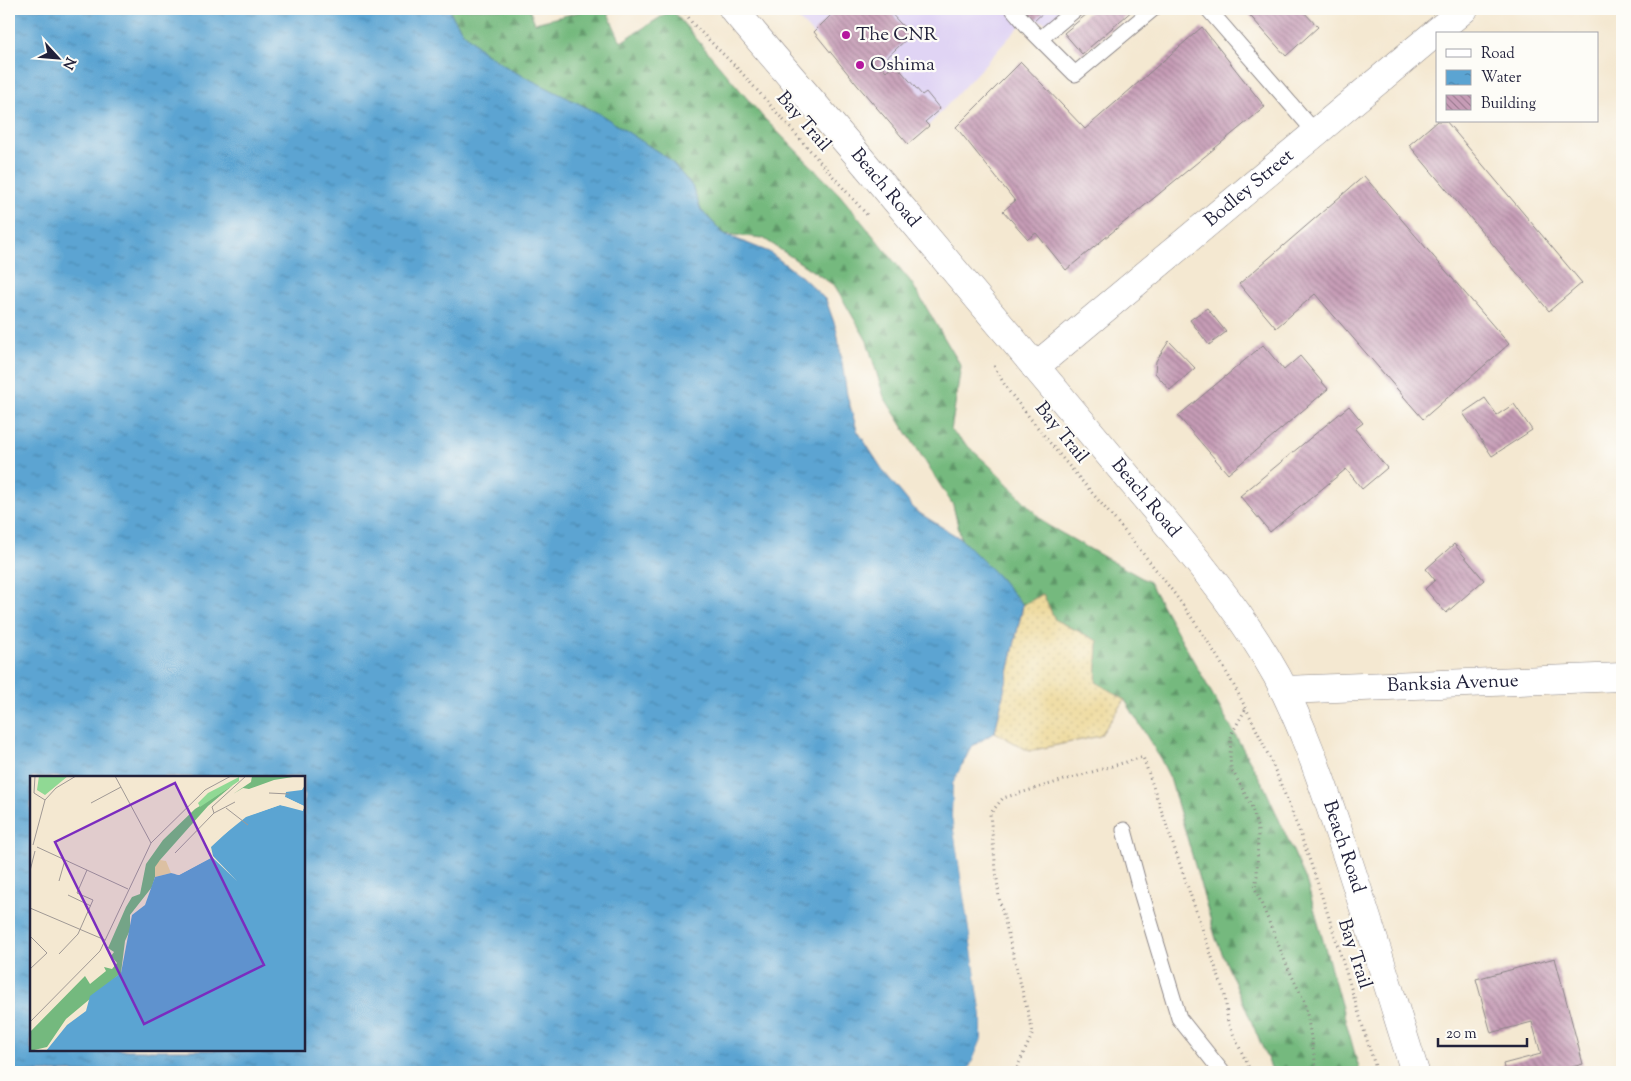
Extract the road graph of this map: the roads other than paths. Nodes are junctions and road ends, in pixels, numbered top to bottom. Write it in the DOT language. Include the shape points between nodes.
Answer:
graph roads {
  1 [pos="1013,9"];
  2 [pos="1076,9"];
  3 [pos="1153,9"];
  4 [pos="1208,9"];
  5 [pos="1462,9"];
  6 [pos="741,12"];
  7 [pos="1040,39"];
  8 [pos="1315,132"];
  9 [pos="1035,367"];
  10 [pos="1622,677"];
  11 [pos="1284,690"];
  12 [pos="1124,830"];
  13 [pos="1222,1072"];
  14 [pos="1415,1072"];
  1 -- 7 [label="lane"];
  2 -- 7 [label="lane"];
  3 -- 7 [label="lane" via="1075,74"];
  4 -- 8 [label="lane"];
  5 -- 8 [label="main road, Bodley Street"];
  6 -- 9 [label="main road, Beach Road"];
  8 -- 9 [label="main road, Bodley Street"];
  9 -- 11 [label="main road, Beach Road" via="1205,569 1244,622"];
  10 -- 11 [label="main road, Banksia Avenue"];
  11 -- 14 [label="main road, Beach Road" via="1320,776"];
  12 -- 13 [label="lane" via="1179,1018"];
}
